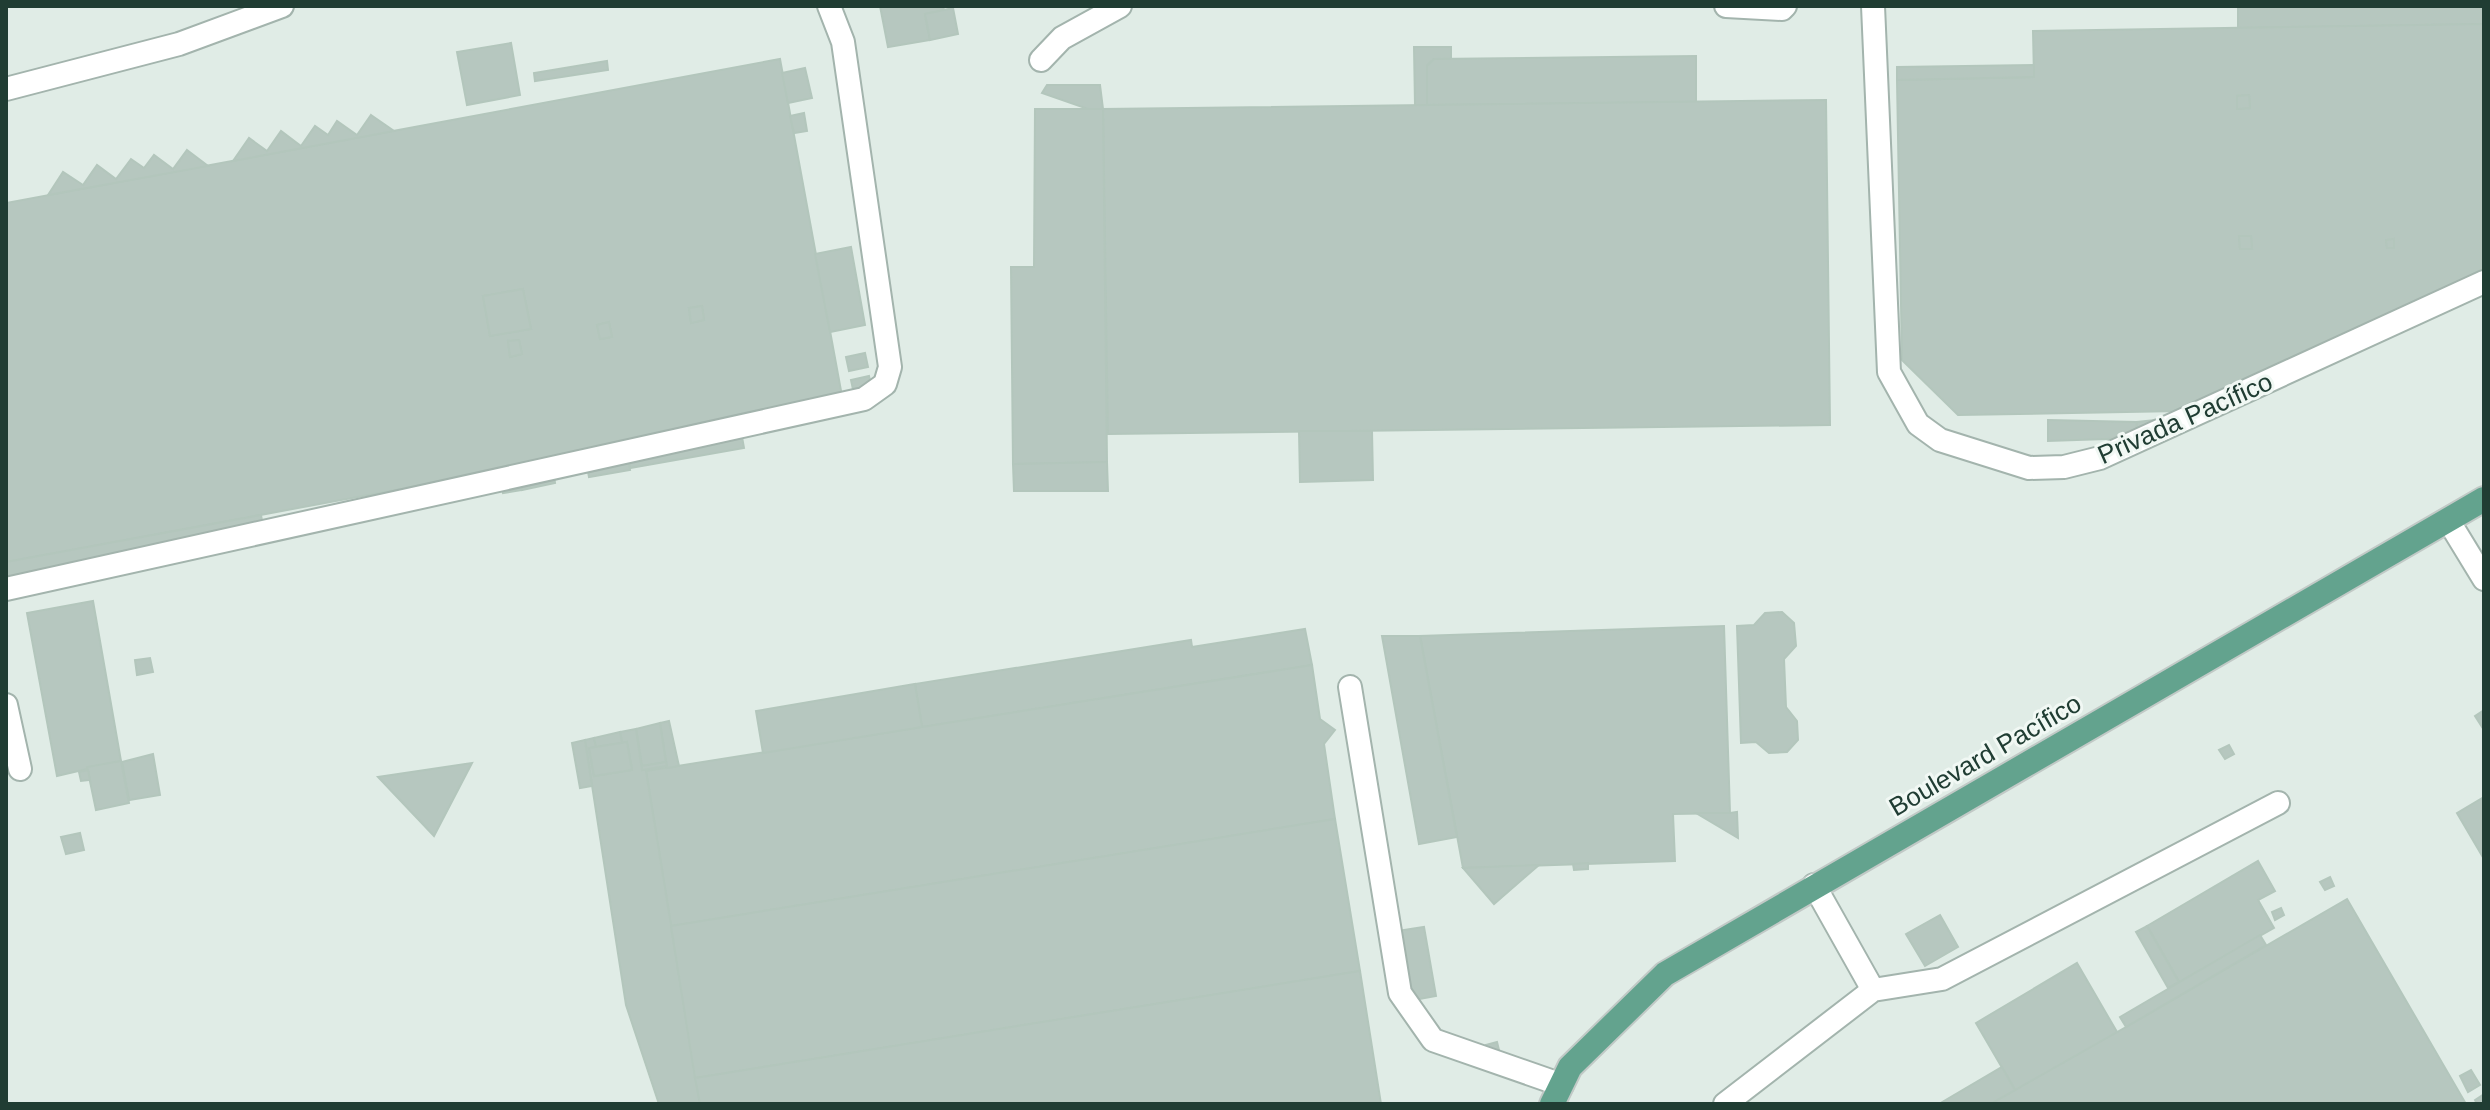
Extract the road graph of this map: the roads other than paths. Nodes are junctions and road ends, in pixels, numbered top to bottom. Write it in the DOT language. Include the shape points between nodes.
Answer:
graph roads {
  1 [pos="282,6"];
  2 [pos="829,6"];
  3 [pos="1120,6"];
  4 [pos="1726,6"];
  5 [pos="1785,6"];
  6 [pos="1873,6"];
  7 [pos="1041,60"];
  8 [pos="6,89"];
  9 [pos="2484,282"];
  10 [pos="2484,499"];
  11 [pos="2448,520"];
  12 [pos="2484,579"];
  13 [pos="6,589"];
  14 [pos="1350,687"];
  15 [pos="6,705"];
  16 [pos="20,769"];
  17 [pos="2278,803"];
  18 [pos="1814,885"];
  19 [pos="1873,990"];
  20 [pos="1557,1094"];
  21 [pos="1725,1104"];
  1 -- 8 [label="lane" via="179,44"];
  2 -- 13 [label="lane" via="843,42 890,367 885,384 864,399"];
  3 -- 7 [label="lane" via="1062,38"];
  4 -- 5 [label="lane"];
  6 -- 9 [label="lane, Privada Pacífico" via="1889,372 1918,424 1940,440 2029,468 2100,458"];
  10 -- 11 [label="main road, Boulevard Pacífico"];
  11 -- 12 [label="lane"];
  11 -- 18 [label="main road, Boulevard Pacífico"];
  14 -- 20 [label="lane" via="1400,993 1433,1040"];
  15 -- 16 [label="lane"];
  17 -- 19 [label="lane" via="1942,979"];
  18 -- 19 [label="lane"];
  18 -- 20 [label="main road, Boulevard Pacífico" via="1665,974 1570,1067"];
  19 -- 21 [label="lane"];
}
